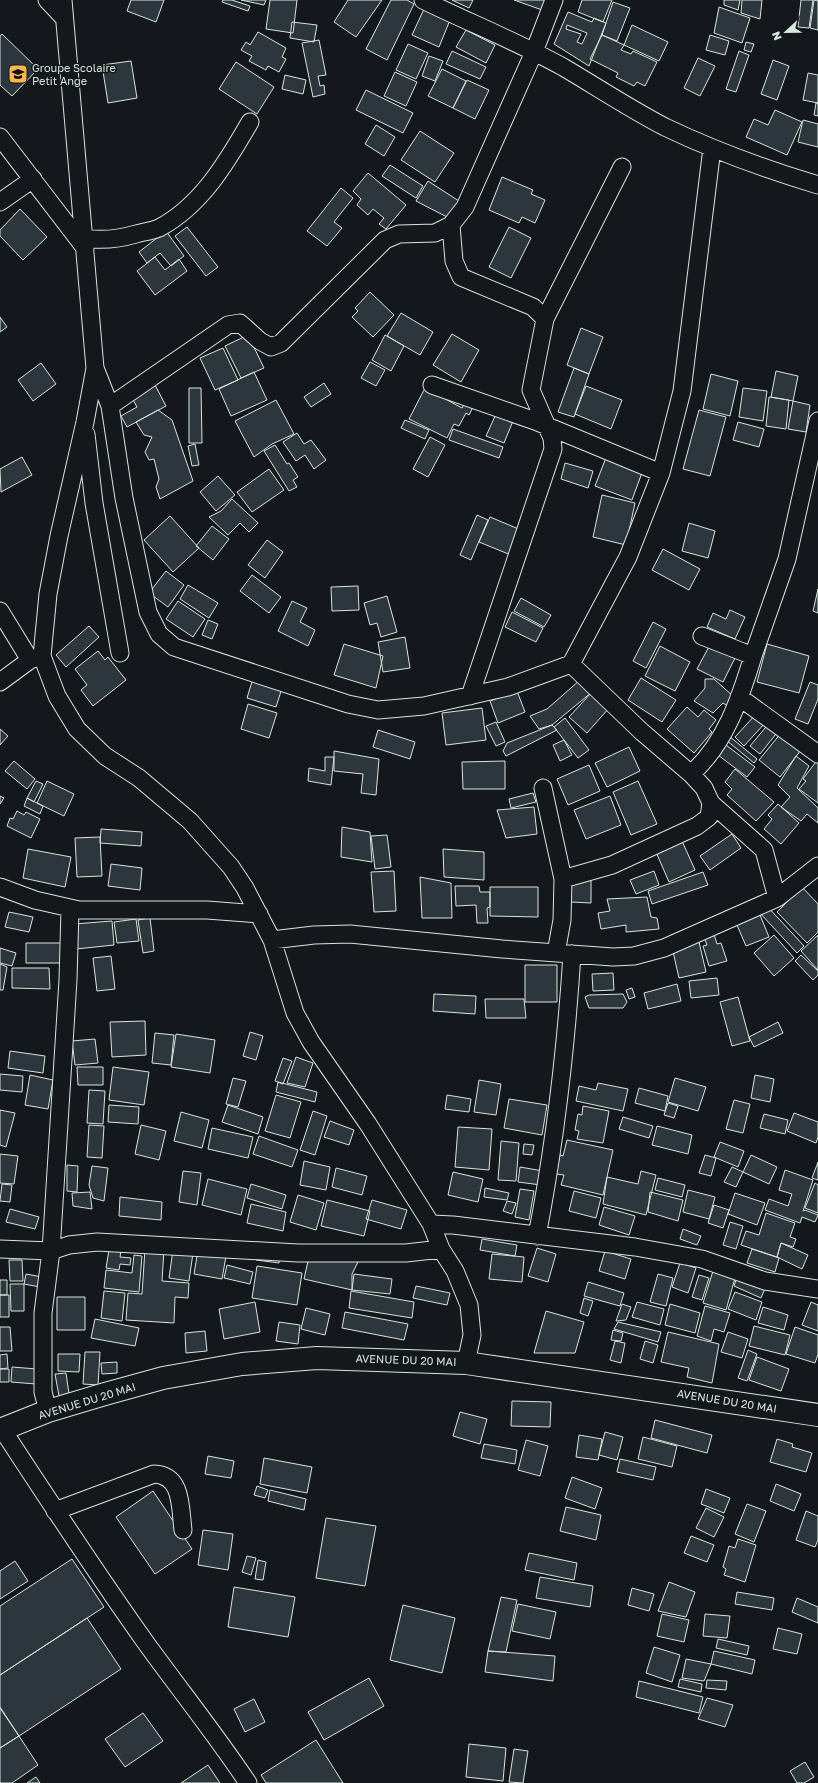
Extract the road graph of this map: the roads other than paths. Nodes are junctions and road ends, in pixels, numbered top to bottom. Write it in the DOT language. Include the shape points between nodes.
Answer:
graph roads {
  1 [pos="47,0"];
  2 [pos="63,0"];
  3 [pos="424,0"];
  4 [pos="554,0"];
  5 [pos="63,17"];
  6 [pos="534,52"];
  7 [pos="250,122"];
  8 [pos="0,137"];
  9 [pos="712,148"];
  10 [pos="622,167"];
  11 [pos="33,179"];
  12 [pos="818,185"];
  13 [pos="0,202"];
  14 [pos="451,225"];
  15 [pos="85,243"];
  16 [pos="545,320"];
  17 [pos="95,368"];
  18 [pos="432,385"];
  19 [pos="110,406"];
  20 [pos="818,421"];
  21 [pos="85,422"];
  22 [pos="547,426"];
  23 [pos="661,473"];
  24 [pos="0,611"];
  25 [pos="702,636"];
  26 [pos="120,653"];
  27 [pos="753,656"];
  28 [pos="36,658"];
  29 [pos="571,664"];
  30 [pos="0,682"];
  31 [pos="470,696"];
  32 [pos="739,697"];
  33 [pos="818,754"];
  34 [pos="690,774"];
  35 [pos="543,788"];
  36 [pos="712,803"];
  37 [pos="818,866"];
  38 [pos="563,879"];
  39 [pos="0,887"];
  40 [pos="777,898"];
  41 [pos="70,910"];
  42 [pos="259,914"];
  43 [pos="272,940"];
  44 [pos="564,953"];
  45 [pos="431,1224"];
  46 [pos="536,1236"];
  47 [pos="0,1249"];
  48 [pos="441,1249"];
  49 [pos="51,1251"];
  50 [pos="818,1289"];
  51 [pos="466,1362"];
  52 [pos="48,1411"];
  53 [pos="818,1415"];
  54 [pos="1,1429"];
  55 [pos="55,1511"];
  56 [pos="183,1530"];
  57 [pos="248,1783"];
  1 -- 5 [label="street"];
  2 -- 5 [label="street"];
  3 -- 6 [label="street"];
  4 -- 6 [label="street"];
  5 -- 15 [label="street"];
  6 -- 9 [label="street" via="658,123"];
  6 -- 14 [label="street" via="464,208"];
  7 -- 15 [label="street" via="227,161 180,216 158,229"];
  8 -- 11 [label="street"];
  9 -- 12 [label="street" via="765,169"];
  9 -- 23 [label="street" via="682,391"];
  10 -- 16 [label="street"];
  11 -- 13 [label="street"];
  11 -- 15 [label="street"];
  14 -- 16 [label="street" via="454,261 461,276 533,307"];
  14 -- 19 [label="street" via="435,233 399,234 385,240 281,343 271,347 240,323 228,325"];
  15 -- 17 [label="street"];
  16 -- 22 [label="street" via="531,390"];
  17 -- 19 [label="street"];
  17 -- 21 [label="street"];
  18 -- 22 [label="street"];
  19 -- 31 [label="street" via="124,498 148,612 159,634 174,647 348,704 378,710 424,706"];
  20 -- 27 [label="street" via="787,559"];
  21 -- 26 [label="street" via="94,503"];
  21 -- 28 [label="street" via="59,536"];
  22 -- 23 [label="street"];
  22 -- 31 [label="street" via="553,449"];
  23 -- 29 [label="street" via="628,557"];
  24 -- 28 [label="street"];
  25 -- 27 [label="street"];
  27 -- 32 [label="street"];
  28 -- 30 [label="street"];
  28 -- 42 [label="street" via="77,729 105,756 140,778 190,821 231,867 246,888"];
  29 -- 31 [label="street" via="508,687"];
  29 -- 34 [label="street"];
  32 -- 33 [label="street"];
  32 -- 34 [label="street" via="715,747 702,764"];
  34 -- 36 [label="street" via="704,788"];
  35 -- 38 [label="street"];
  36 -- 38 [label="street" via="709,817 697,826 612,865"];
  36 -- 40 [label="street" via="764,850"];
  37 -- 40 [label="street"];
  38 -- 44 [label="street"];
  39 -- 41 [label="street"];
  40 -- 44 [label="street" via="657,950 627,956"];
  41 -- 42 [label="street" via="222,910"];
  41 -- 49 [label="street"];
  42 -- 43 [label="street"];
  43 -- 44 [label="street" via="350,934"];
  43 -- 45 [label="street" via="295,1013 311,1042 368,1124"];
  44 -- 46 [label="street" via="562,1076 546,1189"];
  45 -- 46 [label="street"];
  45 -- 48 [label="street"];
  46 -- 50 [label="street" via="634,1247 702,1259 765,1281"];
  47 -- 49 [label="street"];
  48 -- 49 [label="street" via="406,1254 298,1253 97,1242 69,1245"];
  48 -- 51 [label="street" via="456,1271 469,1305 472,1335"];
  49 -- 52 [label="street" via="43,1313 43,1392"];
  51 -- 52 [label="main road, AVENUE DU 20 MAI" via="317,1358 242,1364 163,1378"];
  51 -- 53 [label="main road, AVENUE DU 20 MAI"];
  52 -- 54 [label="main road, AVENUE DU 20 MAI"];
  54 -- 55 [label="street"];
  55 -- 56 [label="street" via="154,1474 163,1474 171,1479 177,1488"];
  55 -- 57 [label="street" via="142,1638 217,1736"];
}
